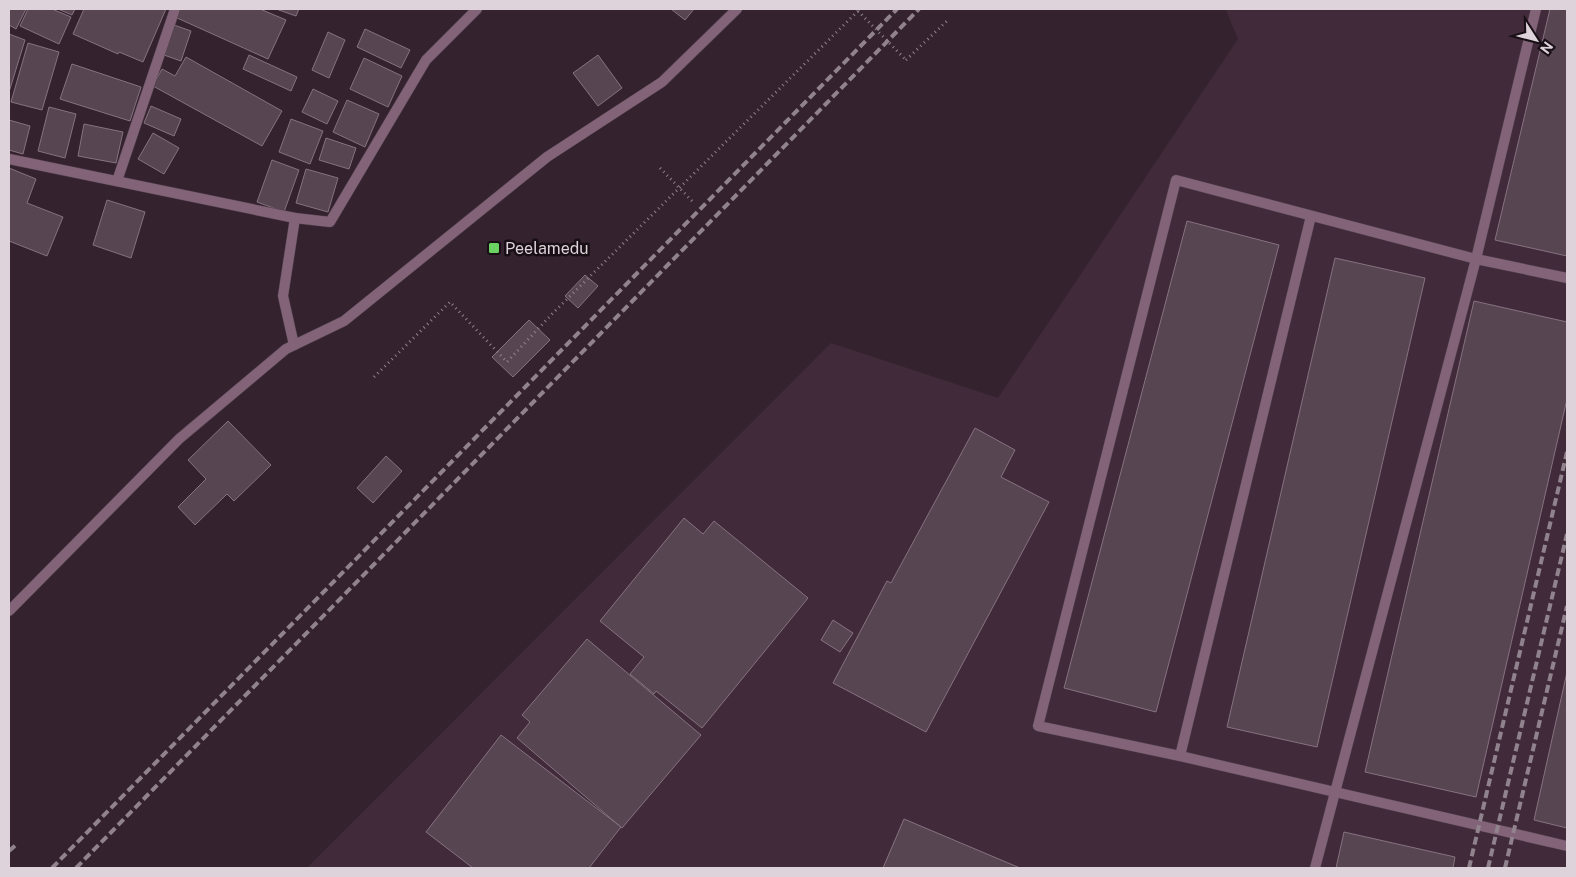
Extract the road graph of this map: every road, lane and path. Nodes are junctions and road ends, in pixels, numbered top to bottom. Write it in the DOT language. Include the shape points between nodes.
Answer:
graph roads {
  1 [pos="175,9"];
  2 [pos="477,9"];
  3 [pos="737,9"];
  4 [pos="1536,9"];
  5 [pos="949,19"];
  6 [pos="9,159"];
  7 [pos="660,168"];
  8 [pos="117,182"];
  9 [pos="679,188"];
  10 [pos="694,203"];
  11 [pos="1311,216"];
  12 [pos="295,218"];
  13 [pos="1476,259"];
  14 [pos="1567,278"];
  15 [pos="294,345"];
  16 [pos="374,377"];
  17 [pos="9,611"];
  18 [pos="1180,756"];
  19 [pos="1334,792"];
  20 [pos="1567,846"];
  21 [pos="1315,868"];
  1 -- 8 [label="street"];
  2 -- 12 [label="street" via="426,60 330,222"];
  3 -- 15 [label="street" via="662,82 547,157 344,322"];
  4 -- 13 [label="street"];
  5 -- 9 [label="path, bridge" via="906,60 858,11"];
  6 -- 8 [label="street"];
  7 -- 9 [label="path"];
  8 -- 12 [label="street"];
  9 -- 10 [label="path"];
  9 -- 16 [label="path" via="507,362 450,302"];
  11 -- 13 [label="street"];
  11 -- 18 [label="street"];
  11 -- 18 [label="street" via="1176,180 1038,726"];
  12 -- 15 [label="street" via="283,296"];
  13 -- 14 [label="street"];
  13 -- 19 [label="street"];
  15 -- 17 [label="street" via="179,439"];
  18 -- 19 [label="street"];
  19 -- 20 [label="street"];
  19 -- 21 [label="street"];
}
